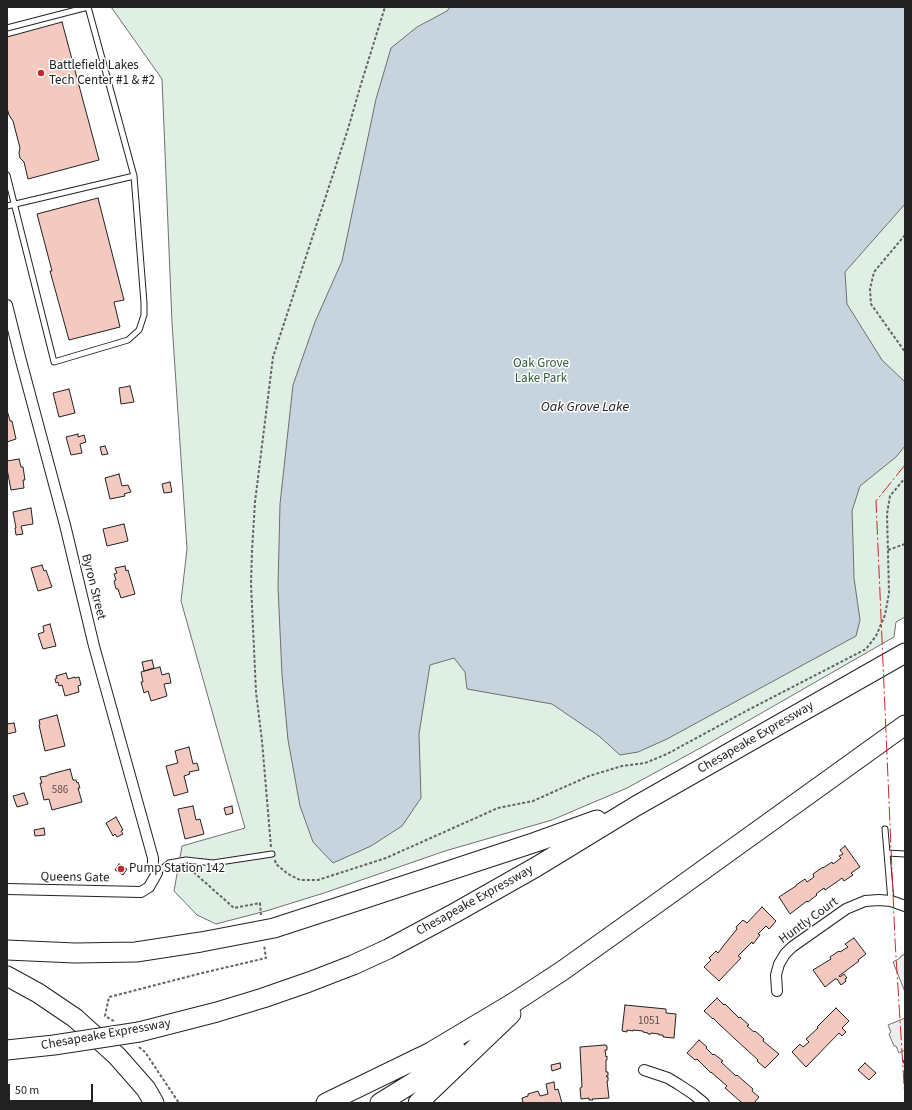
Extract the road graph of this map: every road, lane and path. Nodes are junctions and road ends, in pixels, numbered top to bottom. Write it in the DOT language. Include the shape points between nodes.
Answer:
graph roads {
  1 [pos="385,7"];
  2 [pos="7,28"];
  3 [pos="7,175"];
  4 [pos="134,176"];
  5 [pos="14,204"];
  6 [pos="7,206"];
  7 [pos="905,234"];
  8 [pos="7,306"];
  9 [pos="905,352"];
  10 [pos="905,478"];
  11 [pos="905,544"];
  12 [pos="888,550"];
  13 [pos="905,653"];
  14 [pos="905,725"];
  15 [pos="636,806"];
  16 [pos="885,829"];
  17 [pos="887,853"];
  18 [pos="272,854"];
  19 [pos="905,854"];
  20 [pos="189,868"];
  21 [pos="157,873"];
  22 [pos="7,889"];
  23 [pos="888,901"];
  24 [pos="905,906"];
  25 [pos="261,918"];
  26 [pos="264,943"];
  27 [pos="7,950"];
  28 [pos="562,971"];
  29 [pos="7,976"];
  30 [pos="777,991"];
  31 [pos="514,1003"];
  32 [pos="115,1022"];
  33 [pos="137,1037"];
  34 [pos="7,1050"];
  35 [pos="644,1070"];
  36 [pos="154,1103"];
  37 [pos="179,1103"];
  38 [pos="326,1103"];
  39 [pos="380,1103"];
  40 [pos="418,1103"];
  41 [pos="704,1103"];
  1 -- 18 [label="path" via="273,357 255,502 251,584 256,692"];
  2 -- 4 [label="lane" via="88,7"];
  3 -- 5 [label="lane"];
  4 -- 5 [label="lane"];
  4 -- 5 [label="lane" via="144,303 144,315 139,330 128,340 54,362"];
  5 -- 6 [label="lane"];
  7 -- 9 [label="path" via="874,272 870,289 871,304"];
  8 -- 21 [label="street, Byron Street" via="94,646"];
  10 -- 12 [label="path" via="890,496 886,514"];
  11 -- 12 [label="path"];
  12 -- 18 [label="path" via="889,593 885,615 876,636 866,649 667,754 645,763 622,766 589,776 533,801 498,808 386,858 318,880 300,880 288,874 276,864"];
  13 -- 15 [label="highway, Chesapeake Expressway"];
  14 -- 28 [label="highway"];
  15 -- 27 [label="highway" via="536,842 274,928 136,952"];
  15 -- 33 [label="highway, Chesapeake Expressway" via="536,867 388,949 353,965 263,998"];
  16 -- 17 [label="lane"];
  17 -- 19 [label="lane"];
  17 -- 23 [label="lane"];
  18 -- 21 [label="lane" via="213,863 186,860 169,864"];
  20 -- 25 [label="path" via="234,908 260,903"];
  21 -- 22 [label="street, Queens Gate" via="149,887 141,892"];
  23 -- 24 [label="street"];
  23 -- 30 [label="street, Huntly Court" via="865,902 846,909 792,948 779,964 776,975"];
  26 -- 32 [label="path" via="266,958 109,997 105,1016"];
  28 -- 31 [label="highway"];
  28 -- 40 [label="highway" via="504,1020"];
  29 -- 36 [label="highway" via="75,1018 117,1056 146,1089"];
  31 -- 38 [label="highway" via="431,1052"];
  31 -- 39 [label="highway" via="414,1082"];
  33 -- 34 [label="highway, Chesapeake Expressway, bridge"];
  33 -- 37 [label="path"];
  35 -- 41 [label="street" via="673,1081"];
}
